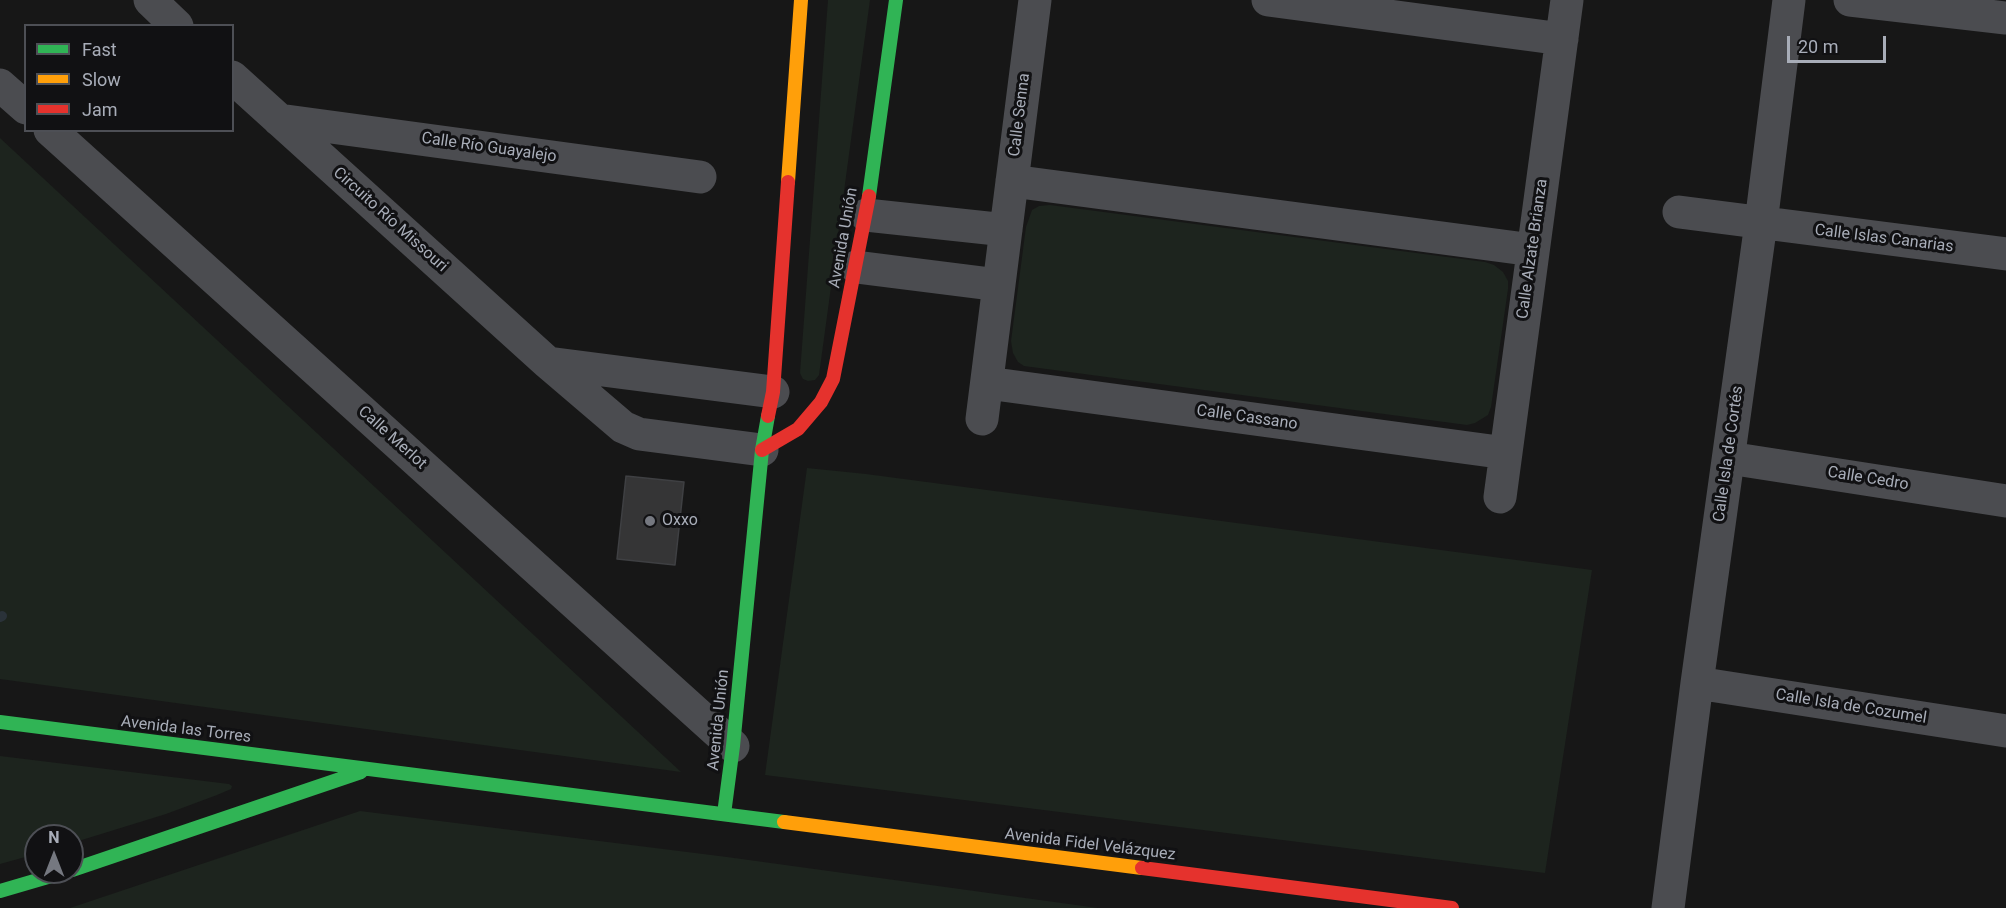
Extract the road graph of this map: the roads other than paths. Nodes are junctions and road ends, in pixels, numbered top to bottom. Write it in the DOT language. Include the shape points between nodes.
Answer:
graph roads {
  1 [pos="150,0"];
  2 [pos="801,0"];
  3 [pos="896,0"];
  4 [pos="1035,0"];
  5 [pos="1268,0"];
  6 [pos="1567,0"];
  7 [pos="1789,0"];
  8 [pos="1850,0"];
  9 [pos="2006,18"];
  10 [pos="175,24"];
  11 [pos="1562,39"];
  12 [pos="234,79"];
  13 [pos="0,85"];
  14 [pos="24,106"];
  15 [pos="279,120"];
  16 [pos="52,132"];
  17 [pos="700,177"];
  18 [pos="1012,182"];
  19 [pos="1679,212"];
  20 [pos="866,215"];
  21 [pos="1761,224"];
  22 [pos="1006,230"];
  23 [pos="1533,250"];
  24 [pos="2006,254"];
  25 [pos="856,267"];
  26 [pos="999,285"];
  27 [pos="548,363"];
  28 [pos="987,383"];
  29 [pos="773,392"];
  30 [pos="982,419"];
  31 [pos="762,450"];
  32 [pos="1506,453"];
  33 [pos="1729,458"];
  34 [pos="1500,497"];
  35 [pos="2006,501"];
  36 [pos="1697,683"];
  37 [pos="0,722"];
  38 [pos="2006,731"];
  39 [pos="733,746"];
  40 [pos="368,770"];
  41 [pos="724,814"];
  42 [pos="84,866"];
  43 [pos="24,884"];
  44 [pos="0,891"];
  45 [pos="1452,908"];
  46 [pos="1668,908"];
  1 -- 10 [label="street"];
  2 -- 29 [label="street, Avenida Unión"];
  3 -- 20 [label="street, Avenida Unión"];
  4 -- 18 [label="street, Calle Senna"];
  5 -- 11 [label="street"];
  6 -- 11 [label="street, Calle Alzate Brianza"];
  7 -- 21 [label="street, Calle Isla de Cortés"];
  8 -- 9 [label="street"];
  11 -- 23 [label="street, Calle Alzate Brianza"];
  12 -- 15 [label="street, Circuito Río Missouri"];
  13 -- 14 [label="street"];
  15 -- 17 [label="street, Calle Río Guayalejo"];
  15 -- 27 [label="street, Circuito Río Missouri"];
  16 -- 39 [label="street, Calle Merlot"];
  18 -- 22 [label="street, Calle Senna"];
  18 -- 23 [label="street"];
  19 -- 21 [label="street, Calle Islas Canarias"];
  20 -- 22 [label="street"];
  20 -- 25 [label="street, Avenida Unión"];
  21 -- 24 [label="street, Calle Islas Canarias"];
  21 -- 33 [label="street, Calle Isla de Cortés"];
  22 -- 26 [label="street, Calle Senna"];
  23 -- 32 [label="street, Calle Alzate Brianza"];
  25 -- 26 [label="street"];
  25 -- 31 [label="street, Avenida Unión" via="833,379 821,402 798,429"];
  26 -- 28 [label="street, Calle Senna"];
  27 -- 29 [label="street"];
  27 -- 31 [label="street, Circuito Río Missouri" via="631,432"];
  28 -- 30 [label="street, Calle Senna"];
  28 -- 32 [label="street, Calle Cassano"];
  29 -- 31 [label="street, Avenida Unión"];
  31 -- 39 [label="street, Avenida Unión"];
  32 -- 34 [label="street, Calle Alzate Brianza"];
  33 -- 35 [label="street, Calle Cedro"];
  33 -- 36 [label="street, Calle Isla de Cortés"];
  36 -- 38 [label="street, Calle Isla de Cozumel"];
  36 -- 46 [label="street, Calle Isla de Cortés"];
  37 -- 40 [label="street, Avenida las Torres"];
  39 -- 41 [label="street, Avenida Unión"];
  40 -- 41 [label="street, Avenida las Torres"];
  40 -- 42 [label="street, Avenida las Torres"];
  41 -- 45 [label="street, Avenida Fidel Velázquez"];
  43 -- 44 [label="street"];
}
